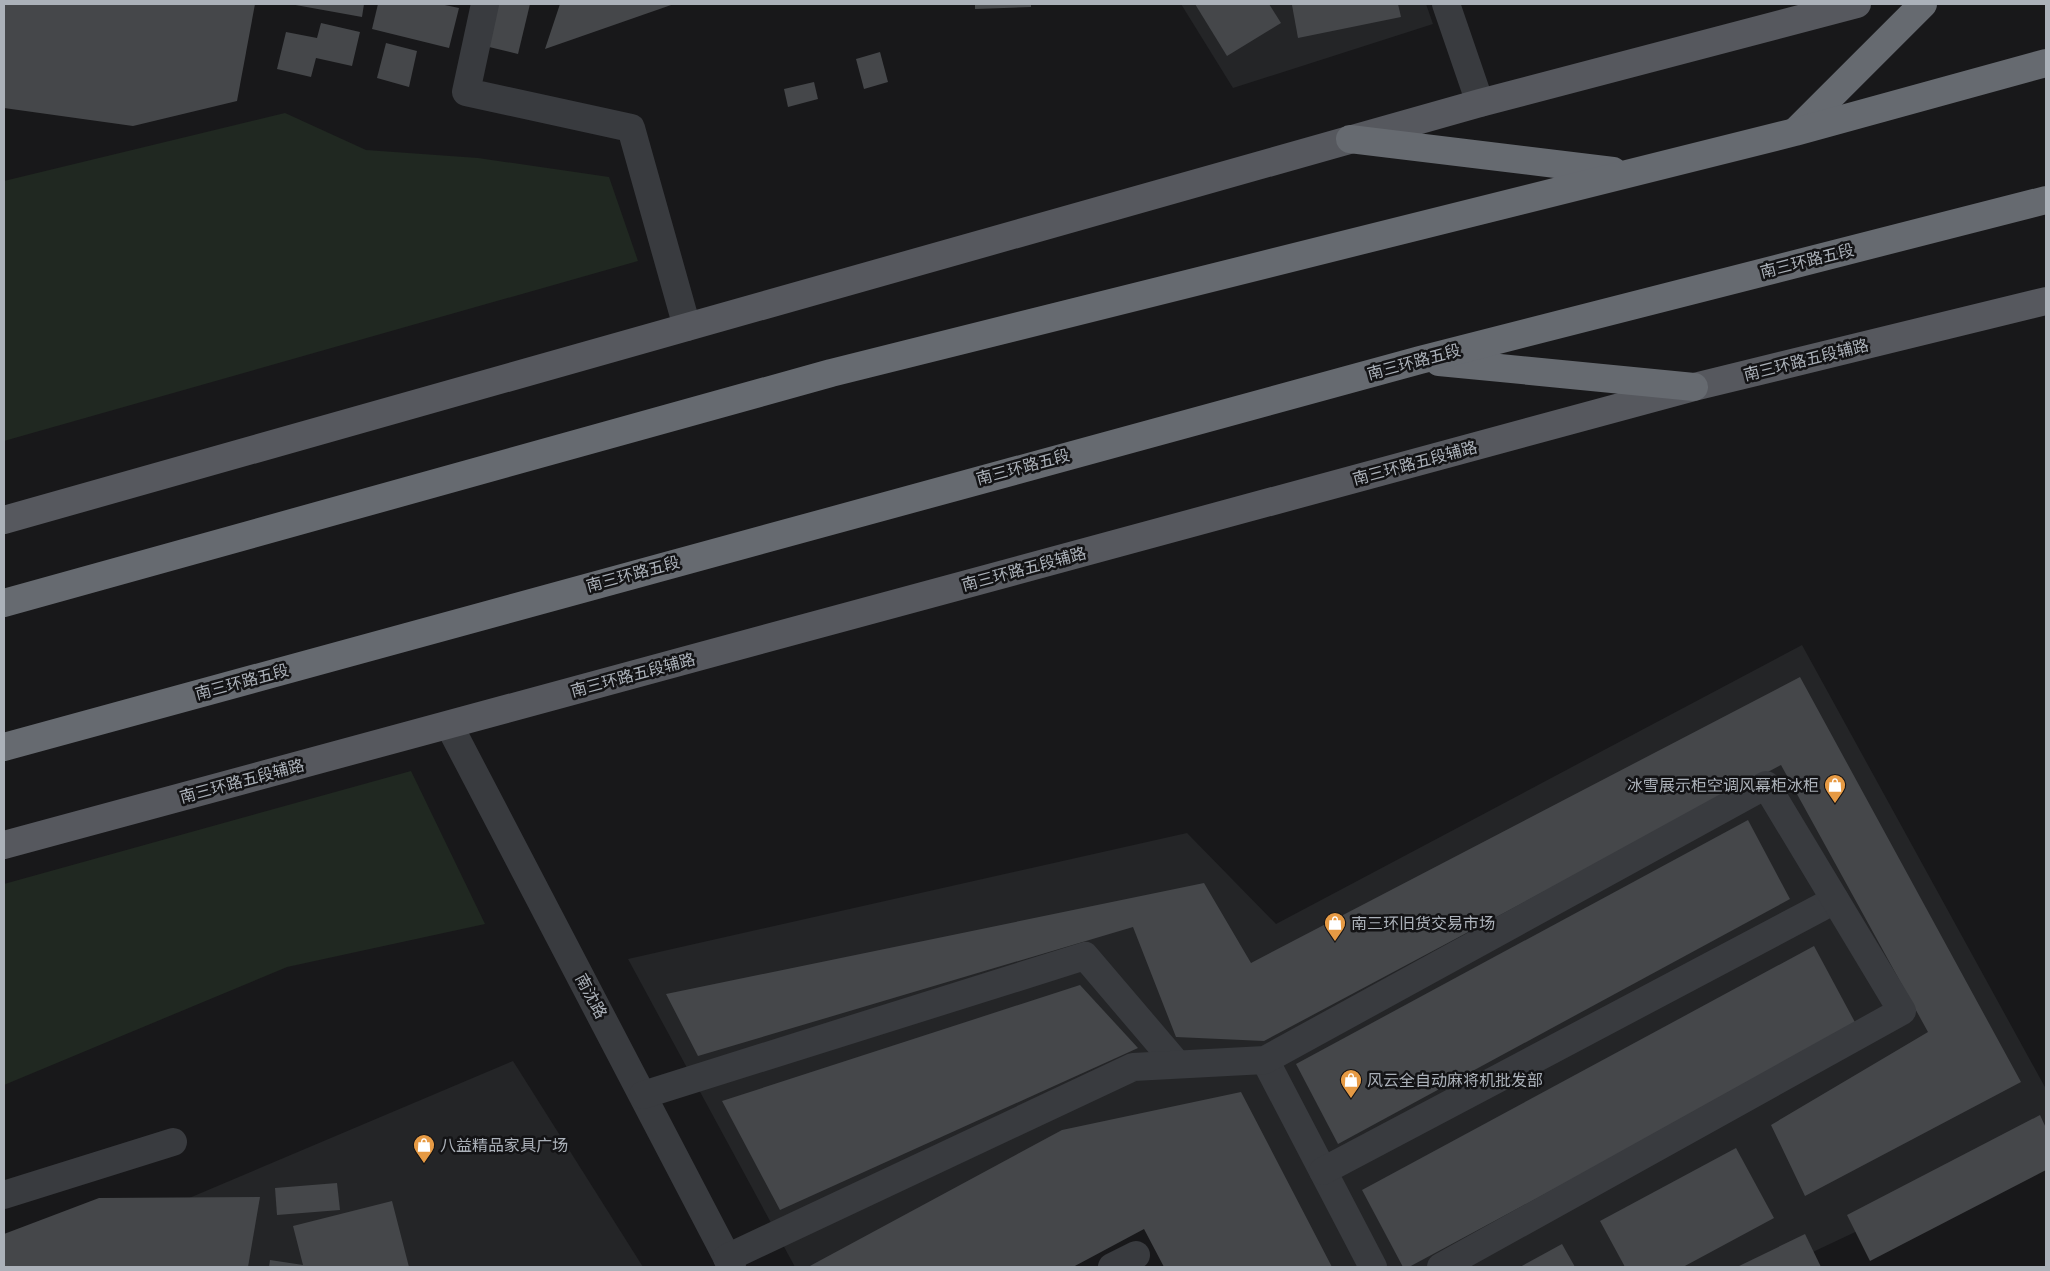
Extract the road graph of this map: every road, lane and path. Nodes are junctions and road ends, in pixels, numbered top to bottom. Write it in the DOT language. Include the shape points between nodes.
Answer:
graph roads {
  1 [pos="485,4"];
  2 [pos="1446,4"];
  3 [pos="1857,4"];
  4 [pos="1923,4"];
  5 [pos="2046,63"];
  6 [pos="1480,102"];
  7 [pos="1795,132"];
  8 [pos="1350,139"];
  9 [pos="1629,173"];
  10 [pos="2046,200"];
  11 [pos="2046,301"];
  12 [pos="687,327"];
  13 [pos="1420,360"];
  14 [pos="1694,387"];
  15 [pos="4,520"];
  16 [pos="4,603"];
  17 [pos="449,725"];
  18 [pos="4,747"];
  19 [pos="4,845"];
  20 [pos="1835,900"];
  21 [pos="1265,1060"];
  22 [pos="1177,1064"];
  23 [pos="643,1095"];
  24 [pos="173,1142"];
  25 [pos="1323,1171"];
  26 [pos="4,1194"];
  27 [pos="730,1262"];
  28 [pos="1373,1267"];
  29 [pos="1441,1267"];
  1 -- 12 [label="street" via="466,92 631,128"];
  2 -- 6 [label="street"];
  3 -- 6 [label="main road"];
  4 -- 7 [label="highway"];
  5 -- 7 [label="highway"];
  6 -- 8 [label="main road"];
  7 -- 9 [label="highway"];
  8 -- 9 [label="highway"];
  8 -- 12 [label="main road"];
  9 -- 16 [label="highway" via="832,373"];
  10 -- 13 [label="highway, 南三环路五段"];
  11 -- 14 [label="main road, 南三环路五段辅路"];
  12 -- 15 [label="main road"];
  13 -- 14 [label="highway"];
  13 -- 18 [label="highway, 南三环路五段"];
  14 -- 17 [label="main road, 南三环路五段辅路"];
  17 -- 19 [label="main road, 南三环路五段辅路"];
  17 -- 23 [label="street, 南沈路"];
  20 -- 21 [label="street" via="1766,785"];
  20 -- 25 [label="street"];
  20 -- 29 [label="street" via="1902,1011"];
  21 -- 22 [label="street"];
  21 -- 25 [label="street"];
  22 -- 23 [label="street" via="1085,956"];
  22 -- 27 [label="street" via="1132,1067"];
  23 -- 27 [label="street, 南沈路"];
  24 -- 26 [label="street"];
  25 -- 28 [label="street"];
}
